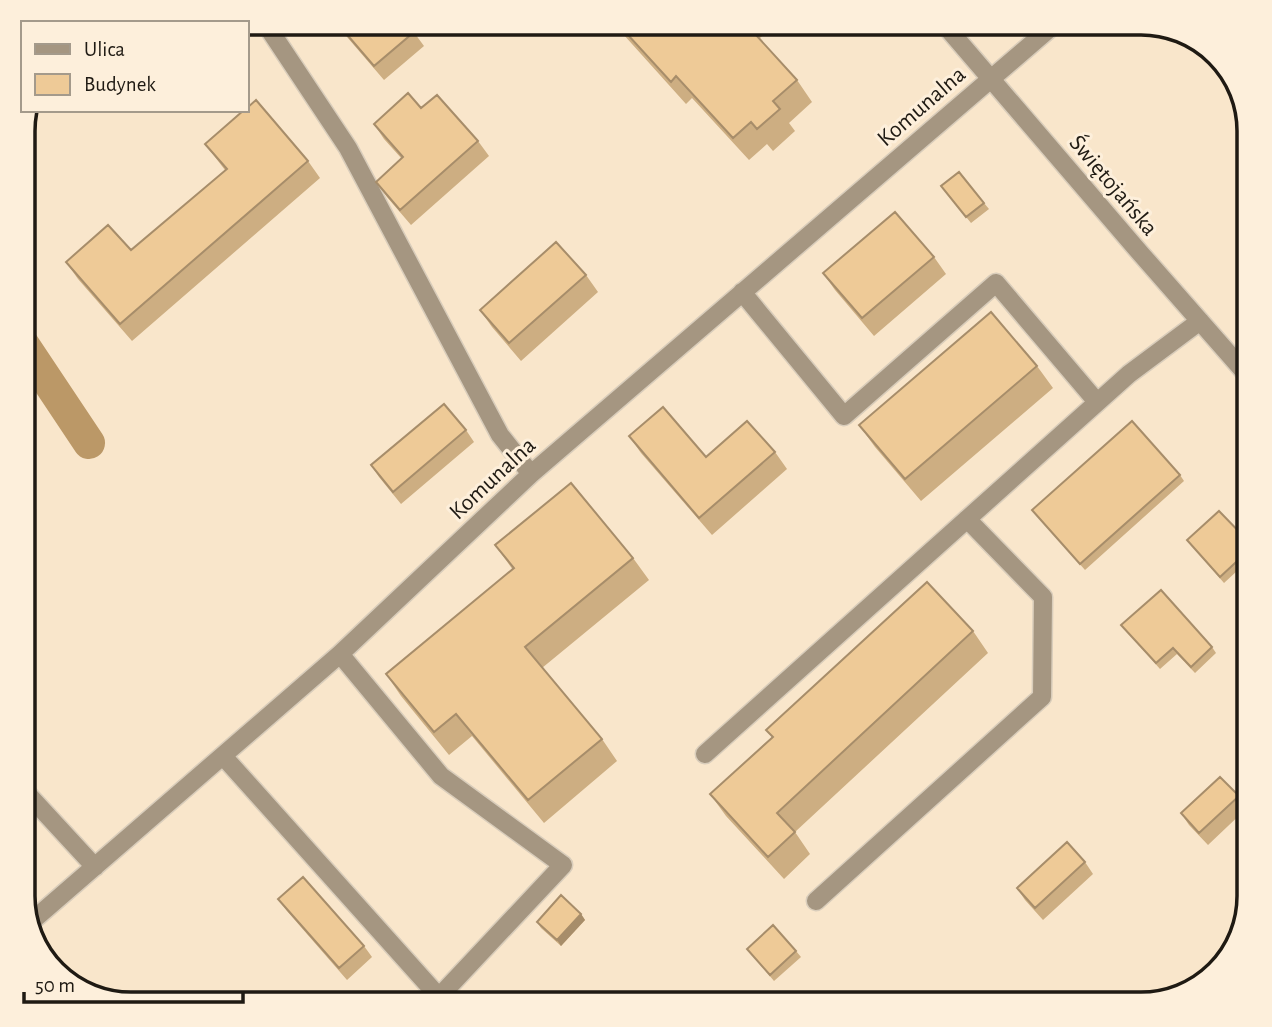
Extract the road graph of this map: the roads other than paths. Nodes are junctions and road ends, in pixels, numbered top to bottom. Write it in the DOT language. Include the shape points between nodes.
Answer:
graph roads {
  1 [pos="273,35"];
  2 [pos="953,35"];
  3 [pos="1042,35"];
  4 [pos="991,78"];
  5 [pos="742,292"];
  6 [pos="1200,321"];
  7 [pos="1237,363"];
  8 [pos="1097,402"];
  9 [pos="531,474"];
  10 [pos="967,519"];
  11 [pos="340,654"];
  12 [pos="705,754"];
  13 [pos="223,755"];
  14 [pos="35,802"];
  15 [pos="95,867"];
  16 [pos="816,901"];
  17 [pos="37,916"];
  18 [pos="429,992"];
  19 [pos="447,992"];
  1 -- 9 [label="street" via="348,148 500,435"];
  2 -- 4 [label="street, Świętojańska"];
  3 -- 4 [label="street, Komunalna"];
  4 -- 5 [label="street, Komunalna"];
  4 -- 6 [label="street, Świętojańska"];
  5 -- 8 [label="street" via="844,416 996,283"];
  5 -- 9 [label="street, Komunalna"];
  6 -- 7 [label="street, Świętojańska"];
  6 -- 8 [label="street"];
  8 -- 10 [label="street"];
  9 -- 11 [label="street, Komunalna"];
  10 -- 12 [label="street"];
  10 -- 16 [label="street" via="1042,597 1042,697"];
  11 -- 13 [label="street, Komunalna"];
  11 -- 19 [label="street" via="441,776 563,865"];
  13 -- 15 [label="street, Komunalna"];
  13 -- 18 [label="street"];
  14 -- 15 [label="street"];
  15 -- 17 [label="street, Komunalna"];
}
